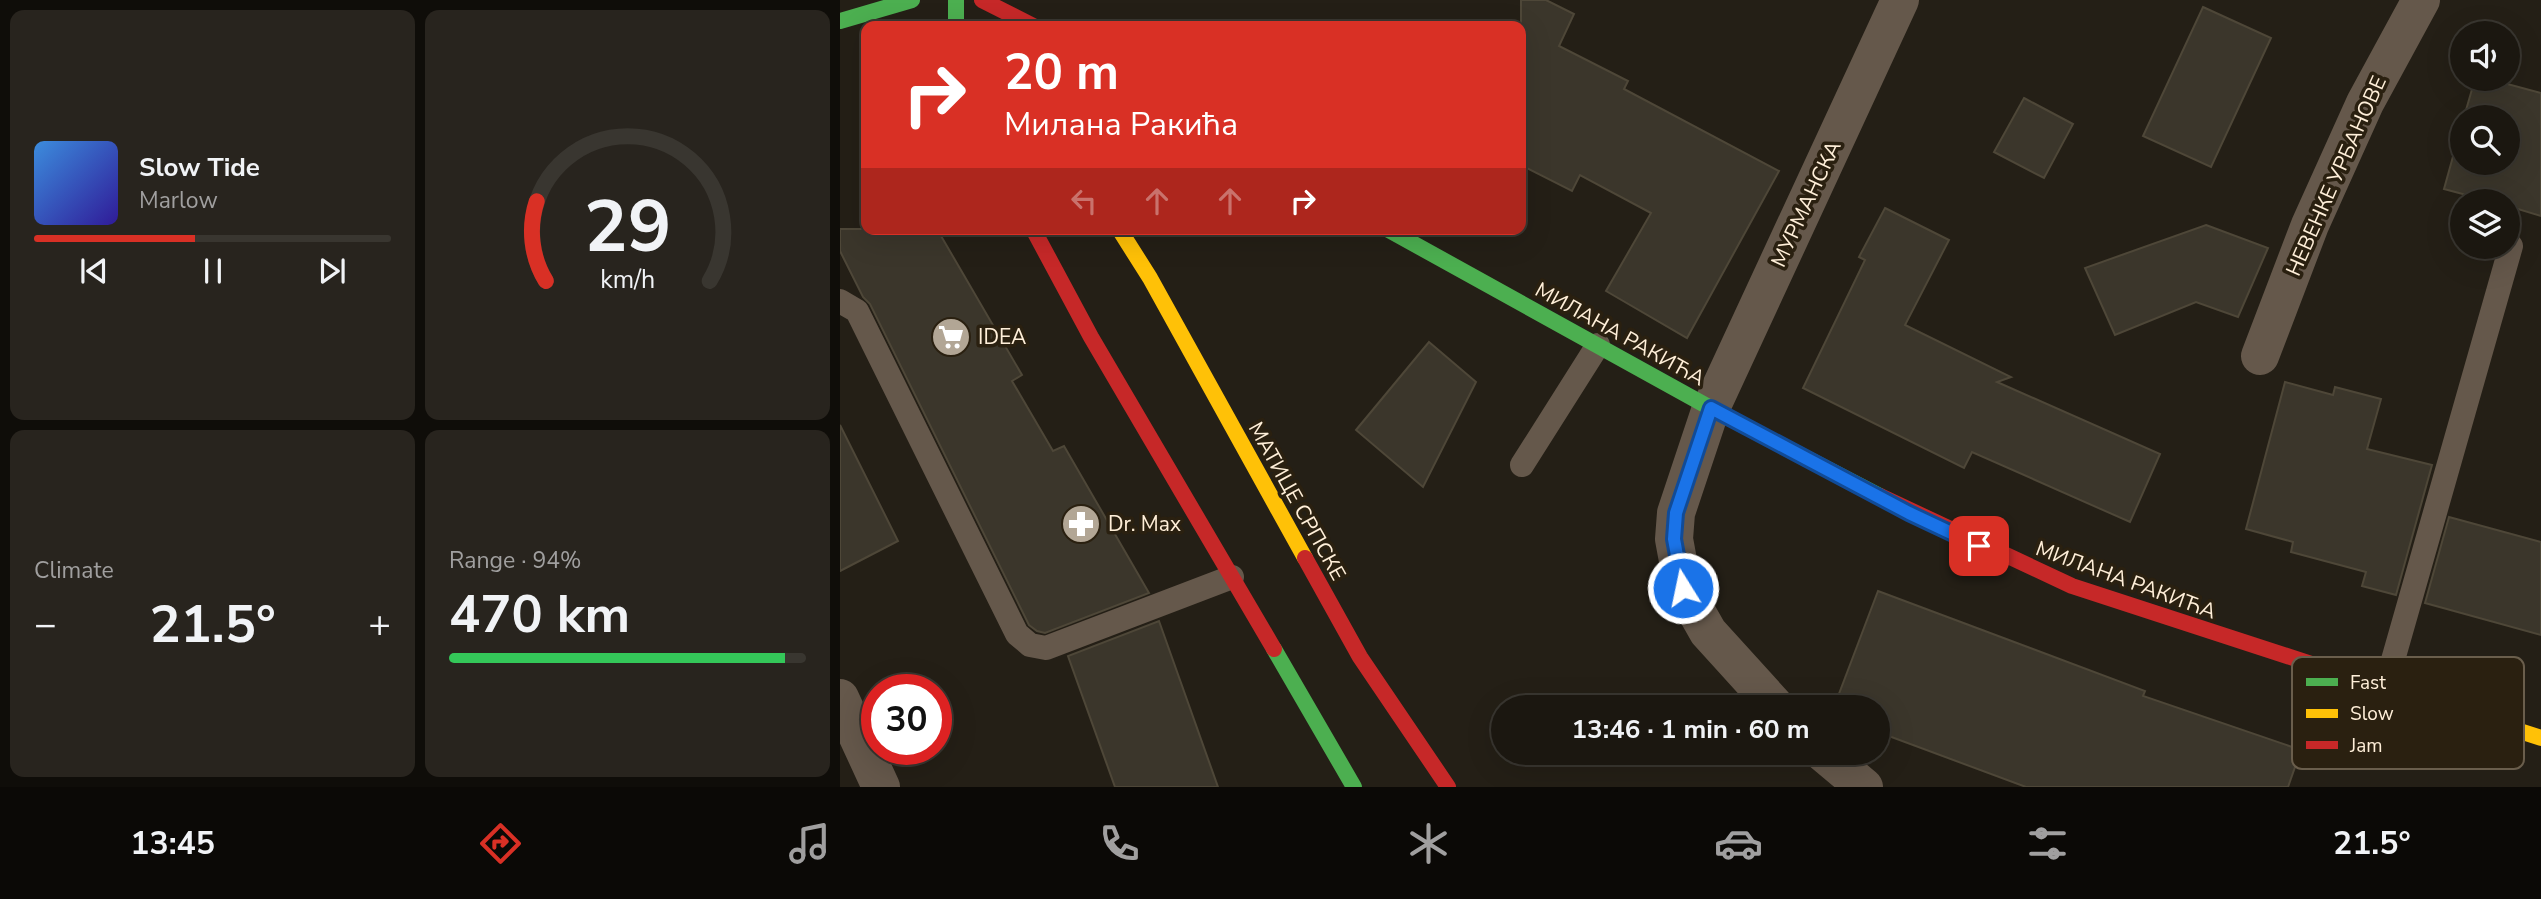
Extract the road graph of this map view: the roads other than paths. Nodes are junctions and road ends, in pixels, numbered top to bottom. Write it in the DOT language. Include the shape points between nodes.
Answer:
graph roads {
  1 [pos="912,0"];
  2 [pos="956,0"];
  3 [pos="962,0"];
  4 [pos="982,0"];
  5 [pos="1900,0"];
  6 [pos="2421,0"];
  7 [pos="975,18"];
  8 [pos="840,21"];
  9 [pos="956,21"];
  10 [pos="1024,21"];
  11 [pos="1037,235"];
  12 [pos="1122,235"];
  13 [pos="1398,235"];
  14 [pos="2507,259"];
  15 [pos="840,301"];
  16 [pos="1598,345"];
  17 [pos="2260,356"];
  18 [pos="1711,408"];
  19 [pos="1522,465"];
  20 [pos="1232,577"];
  21 [pos="2394,657"];
  22 [pos="2292,658"];
  23 [pos="1765,695"];
  24 [pos="840,698"];
  25 [pos="2524,733"];
  26 [pos="2541,738"];
  27 [pos="1838,765"];
  28 [pos="881,787"];
  29 [pos="1354,787"];
  30 [pos="1448,787"];
  31 [pos="1864,787"];
  1 -- 8 [label="main road"];
  2 -- 9 [label="main road"];
  3 -- 7 [label="main road"];
  4 -- 10 [label="main road"];
  5 -- 18 [label="street, МУРМАНСКА"];
  6 -- 17 [label="street, НЕВЕНКЕ УРБАНОВЕ" via="2365,103 2310,225"];
  11 -- 20 [label="main road" via="1091,337"];
  12 -- 30 [label="main road, МАТИЦЕ СРПСКЕ" via="1360,657"];
  13 -- 16 [label="main road, МИЛАНА РАКИЋА"];
  14 -- 21 [label="lane"];
  15 -- 20 [label="lane" via="857,311 1017,634 1030,645 1046,648"];
  16 -- 18 [label="main road, МИЛАНА РАКИЋА"];
  16 -- 19 [label="lane"];
  18 -- 22 [label="main road, МИЛАНА РАКИЋА" via="1909,513 2072,586"];
  18 -- 23 [label="street, МУРМАНСКА" via="1676,513 1674,539 1683,588 1708,632"];
  20 -- 29 [label="main road"];
  24 -- 28 [label="street"];
  25 -- 26 [label="main road, МИЛАНА РАКИЋА"];
  27 -- 31 [label="street"];
}
